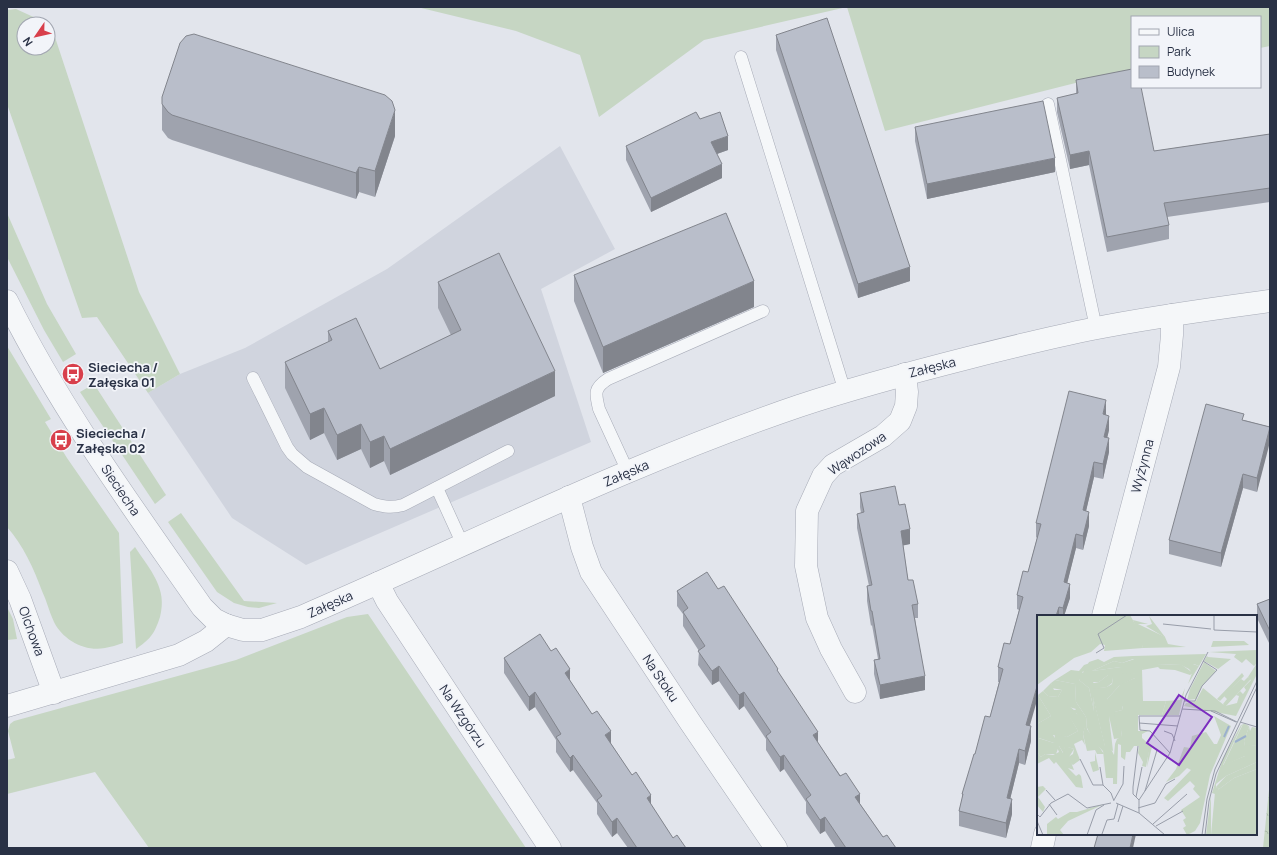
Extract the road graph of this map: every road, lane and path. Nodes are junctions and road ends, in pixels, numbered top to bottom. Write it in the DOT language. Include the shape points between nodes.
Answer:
graph roads {
  1 [pos="741,57"];
  2 [pos="1048,104"];
  3 [pos="7,301"];
  4 [pos="1270,301"];
  5 [pos="763,312"];
  6 [pos="1172,315"];
  7 [pos="1096,328"];
  8 [pos="905,374"];
  9 [pos="253,378"];
  10 [pos="845,392"];
  11 [pos="508,451"];
  12 [pos="628,472"];
  13 [pos="437,488"];
  14 [pos="569,497"];
  15 [pos="463,545"];
  16 [pos="7,570"];
  17 [pos="378,583"];
  18 [pos="1103,615"];
  19 [pos="226,625"];
  20 [pos="855,692"];
  21 [pos="54,693"];
  22 [pos="7,706"];
  23 [pos="1045,835"];
  24 [pos="550,848"];
  25 [pos="776,848"];
  26 [pos="1042,848"];
  1 -- 10 [label="lane"];
  2 -- 7 [label="lane"];
  3 -- 19 [label="street, Sieciecha" via="23,334 97,455 202,607 214,619"];
  4 -- 6 [label="street, Załęska"];
  5 -- 12 [label="lane" via="601,384 596,390 599,409"];
  6 -- 7 [label="street, Załęska"];
  6 -- 18 [label="street, Wyżynna" via="1169,367"];
  7 -- 8 [label="street, Załęska"];
  8 -- 10 [label="street, Załęska"];
  8 -- 20 [label="street, Wąwozowa" via="906,406 900,421 883,436 833,465 823,476 807,511 806,566 817,618"];
  9 -- 13 [label="lane" via="287,447 307,467 384,507 403,505"];
  10 -- 12 [label="street, Załęska" via="726,433"];
  11 -- 13 [label="lane"];
  12 -- 14 [label="street, Załęska"];
  13 -- 15 [label="lane"];
  14 -- 15 [label="street, Załęska"];
  14 -- 25 [label="street, Na Stoku" via="590,572"];
  15 -- 17 [label="street, Załęska"];
  16 -- 21 [label="street, Olchowa"];
  17 -- 19 [label="street, Załęska" via="301,617 262,630 243,630"];
  17 -- 24 [label="street, Na Wzgórzu" via="387,601"];
  19 -- 21 [label="street" via="206,641 179,655"];
  21 -- 22 [label="street"];
  23 -- 26 [label="street"];
}
